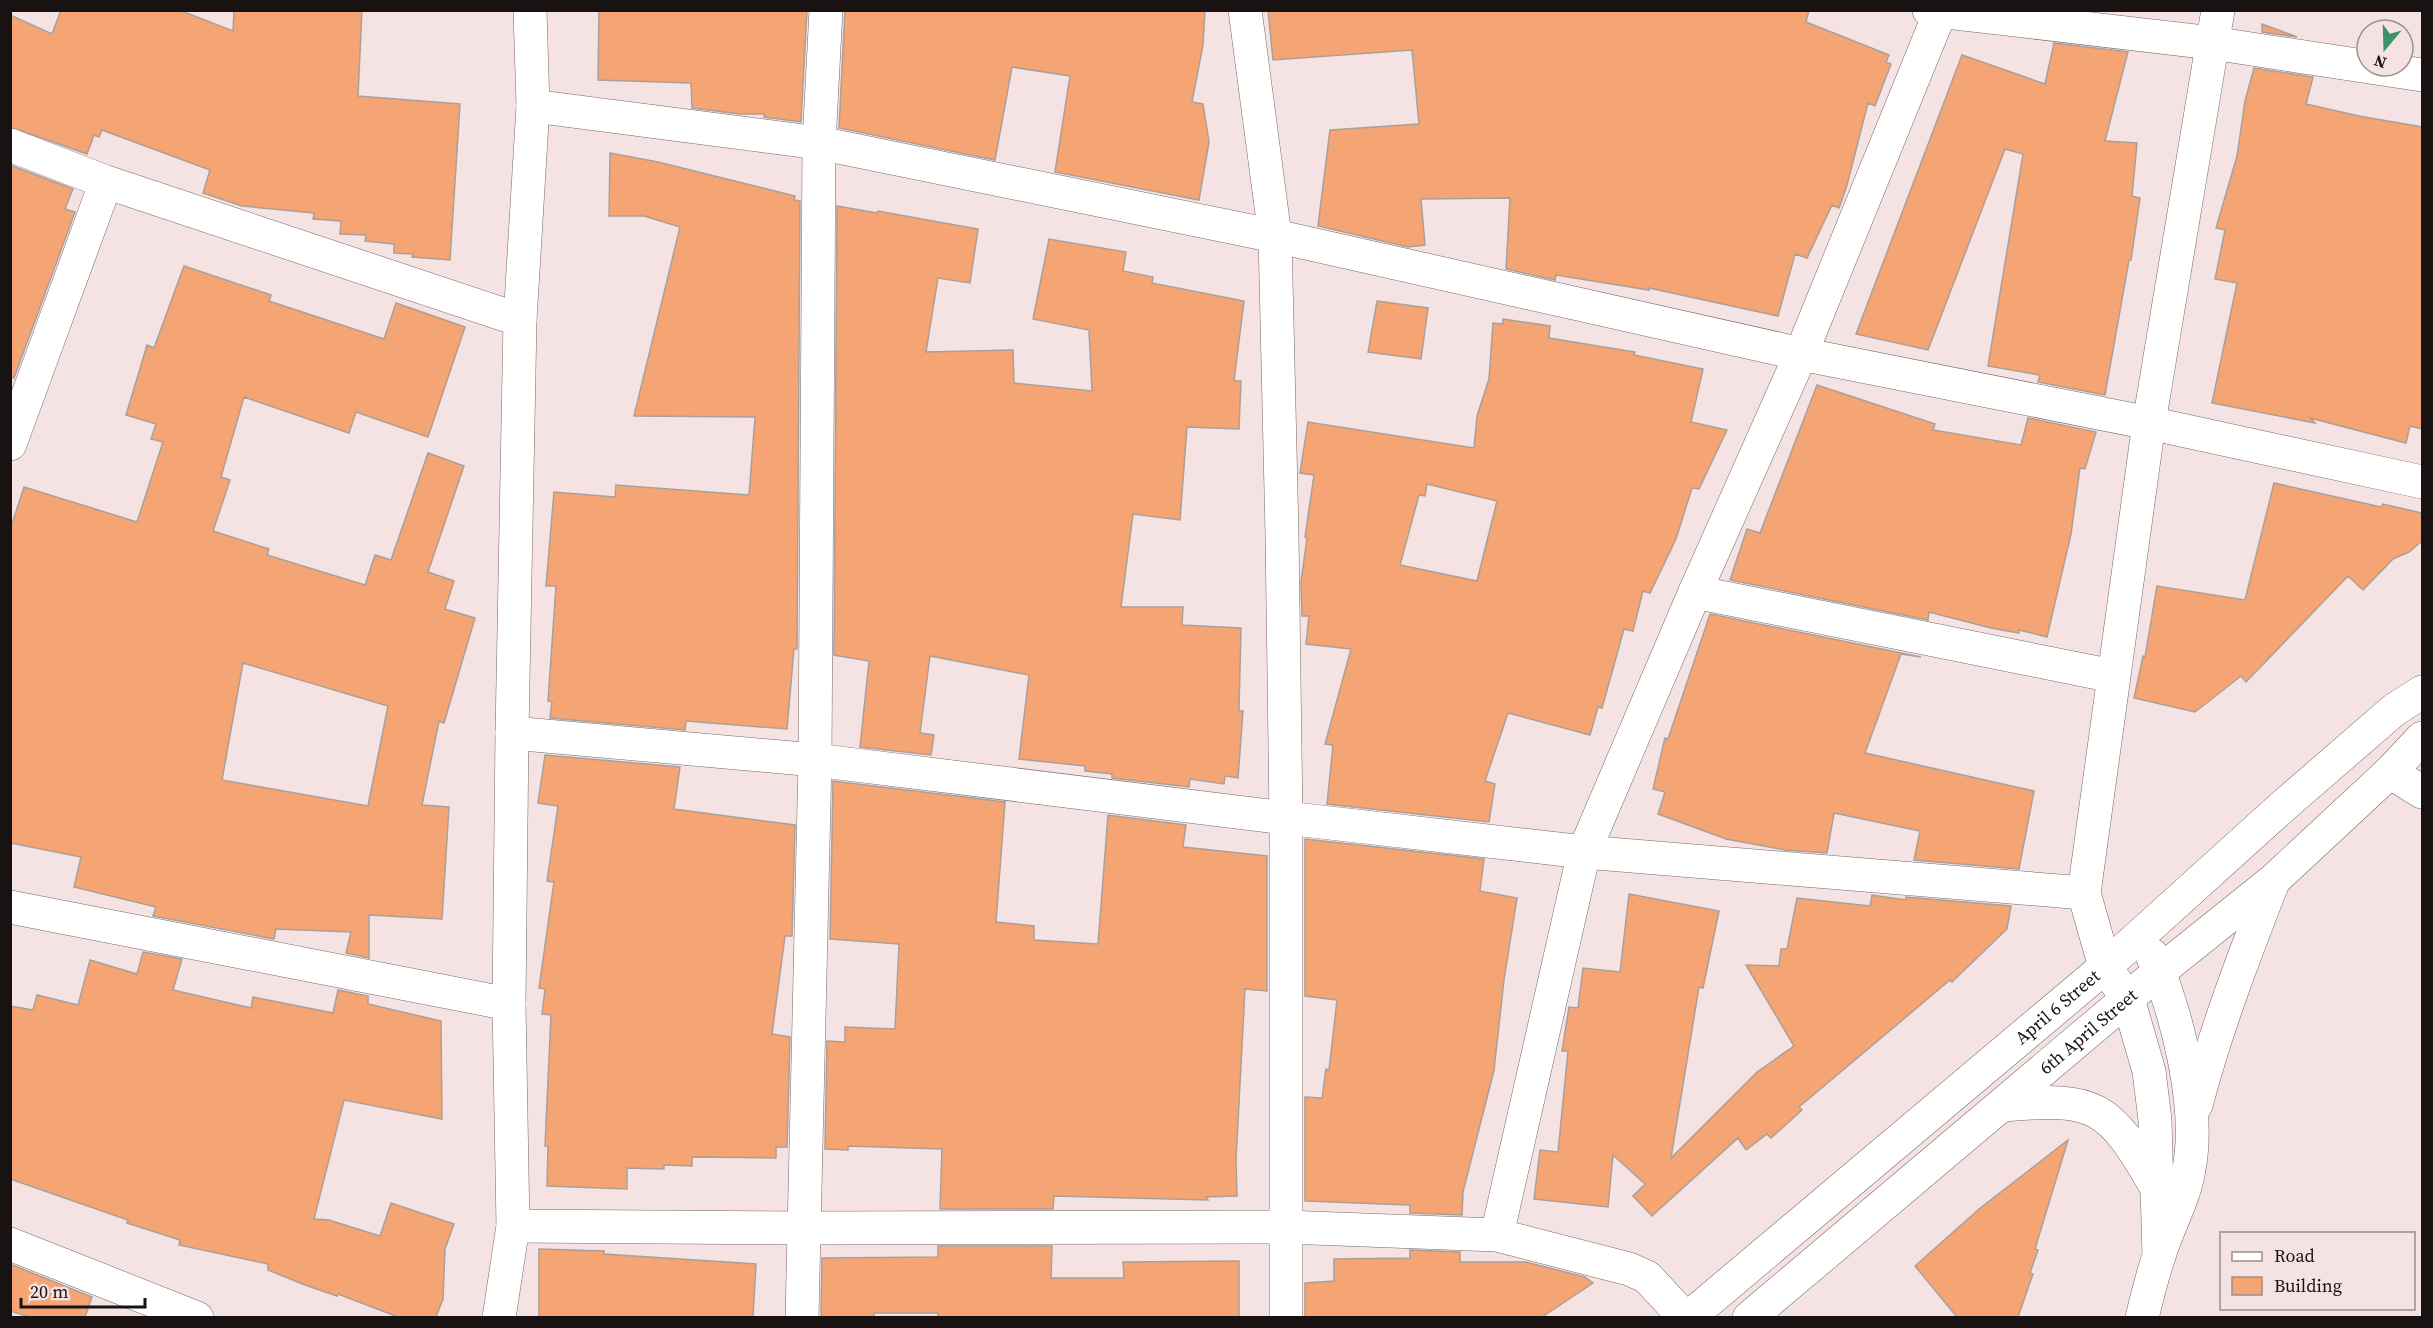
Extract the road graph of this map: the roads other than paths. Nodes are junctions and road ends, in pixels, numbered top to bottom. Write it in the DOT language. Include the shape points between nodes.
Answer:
graph roads {
  1 [pos="530,10"];
  2 [pos="826,10"];
  3 [pos="1245,10"];
  4 [pos="2218,10"];
  5 [pos="1937,11"];
  6 [pos="2212,43"];
  7 [pos="2422,75"];
  8 [pos="532,106"];
  9 [pos="819,143"];
  10 [pos="10,145"];
  11 [pos="106,182"];
  12 [pos="1275,236"];
  13 [pos="520,320"];
  14 [pos="1801,354"];
  15 [pos="2149,423"];
  16 [pos="10,444"];
  17 [pos="2422,482"];
  18 [pos="1695,592"];
  19 [pos="2113,676"];
  20 [pos="2422,692"];
  21 [pos="512,733"];
  22 [pos="2422,738"];
  23 [pos="815,760"];
  24 [pos="2390,772"];
  25 [pos="2422,792"];
  26 [pos="1286,818"];
  27 [pos="1584,852"];
  28 [pos="2275,879"];
  29 [pos="2084,893"];
  30 [pos="10,908"];
  31 [pos="2142,933"];
  32 [pos="2105,967"];
  33 [pos="2159,972"];
  34 [pos="2128,999"];
  35 [pos="509,1004"];
  36 [pos="2004,1105"];
  37 [pos="2191,1121"];
  38 [pos="2158,1190"];
  39 [pos="513,1226"];
  40 [pos="1285,1227"];
  41 [pos="803,1228"];
  42 [pos="1497,1235"];
  43 [pos="10,1244"];
  44 [pos="2159,1255"];
  45 [pos="197,1317"];
  46 [pos="499,1317"];
  47 [pos="802,1317"];
  48 [pos="1286,1317"];
  49 [pos="1686,1317"];
  50 [pos="1749,1317"];
  51 [pos="2142,1317"];
  1 -- 8 [label="street"];
  2 -- 9 [label="street"];
  3 -- 12 [label="street"];
  4 -- 6 [label="street"];
  5 -- 6 [label="street"];
  5 -- 14 [label="street"];
  6 -- 7 [label="street"];
  6 -- 15 [label="street"];
  8 -- 9 [label="street"];
  8 -- 13 [label="street"];
  9 -- 12 [label="street"];
  9 -- 23 [label="street"];
  10 -- 11 [label="street"];
  11 -- 13 [label="street"];
  11 -- 16 [label="street"];
  12 -- 14 [label="street"];
  12 -- 26 [label="street"];
  13 -- 21 [label="street"];
  14 -- 15 [label="street"];
  14 -- 18 [label="street"];
  15 -- 17 [label="street"];
  15 -- 19 [label="street"];
  18 -- 19 [label="street"];
  18 -- 27 [label="street"];
  19 -- 29 [label="street"];
  20 -- 31 [label="street, April 6 Street" via="2359,740"];
  21 -- 23 [label="street"];
  21 -- 35 [label="street"];
  22 -- 24 [label="street, 6th April Street"];
  23 -- 26 [label="street"];
  23 -- 41 [label="street"];
  24 -- 25 [label="street"];
  24 -- 28 [label="street, 6th April Street"];
  26 -- 27 [label="street"];
  26 -- 40 [label="street"];
  27 -- 29 [label="street"];
  27 -- 42 [label="street"];
  28 -- 33 [label="street, 6th April Street"];
  28 -- 37 [label="street" via="2221,1017"];
  29 -- 32 [label="street"];
  30 -- 35 [label="street"];
  31 -- 32 [label="street, April 6 Street"];
  31 -- 33 [label="street"];
  32 -- 34 [label="street"];
  32 -- 49 [label="street, April 6 Street"];
  33 -- 34 [label="street, 6th April Street"];
  33 -- 37 [label="street" via="2179,1037"];
  34 -- 36 [label="street, 6th April Street"];
  34 -- 38 [label="street" via="2149,1071"];
  35 -- 39 [label="street"];
  36 -- 38 [label="street" via="2051,1101 2094,1109 2112,1121"];
  36 -- 50 [label="street, 6th April Street"];
  37 -- 44 [label="street" via="2190,1167"];
  38 -- 44 [label="street"];
  39 -- 41 [label="street"];
  39 -- 46 [label="street"];
  40 -- 41 [label="street"];
  40 -- 42 [label="street"];
  40 -- 48 [label="street"];
  41 -- 47 [label="street"];
  42 -- 49 [label="street" via="1629,1269 1647,1277"];
  43 -- 45 [label="street"];
  44 -- 51 [label="street"];
}
